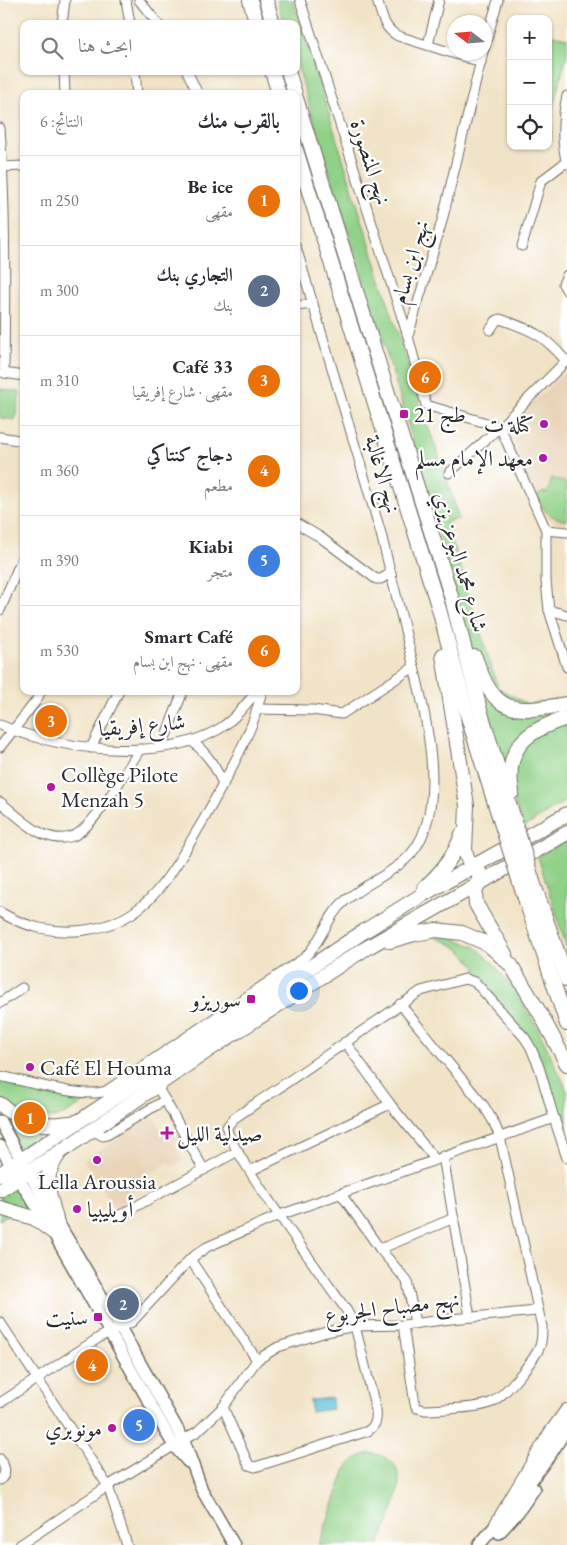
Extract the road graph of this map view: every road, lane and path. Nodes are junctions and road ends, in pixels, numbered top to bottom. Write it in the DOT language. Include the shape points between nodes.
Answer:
graph roads {
  1 [pos="65,0"];
  2 [pos="126,0"];
  3 [pos="141,0"];
  4 [pos="250,0"];
  5 [pos="266,0"];
  6 [pos="300,0"];
  7 [pos="377,0"];
  8 [pos="439,0"];
  9 [pos="498,0"];
  10 [pos="62,20"];
  11 [pos="129,20"];
  12 [pos="152,20"];
  13 [pos="256,20"];
  14 [pos="272,20"];
  15 [pos="492,21"];
  16 [pos="428,45"];
  17 [pos="481,62"];
  18 [pos="64,75"];
  19 [pos="135,75"];
  20 [pos="188,75"];
  21 [pos="273,75"];
  22 [pos="289,75"];
  23 [pos="65,90"];
  24 [pos="137,90"];
  25 [pos="196,90"];
  26 [pos="278,90"];
  27 [pos="294,90"];
  28 [pos="567,96"];
  29 [pos="300,111"];
  30 [pos="0,128"];
  31 [pos="565,128"];
  32 [pos="300,163"];
  33 [pos="567,163"];
  34 [pos="20,166"];
  35 [pos="1,167"];
  36 [pos="522,246"];
  37 [pos="300,260"];
  38 [pos="567,275"];
  39 [pos="567,291"];
  40 [pos="313,304"];
  41 [pos="300,306"];
  42 [pos="490,330"];
  43 [pos="408,336"];
  44 [pos="566,360"];
  45 [pos="20,375"];
  46 [pos="500,428"];
  47 [pos="0,437"];
  48 [pos="20,440"];
  49 [pos="449,473"];
  50 [pos="300,525"];
  51 [pos="546,530"];
  52 [pos="567,532"];
  53 [pos="20,563"];
  54 [pos="391,573"];
  55 [pos="452,599"];
  56 [pos="438,604"];
  57 [pos="0,610"];
  58 [pos="549,610"];
  59 [pos="567,615"];
  60 [pos="567,666"];
  61 [pos="414,667"];
  62 [pos="39,695"];
  63 [pos="117,695"];
  64 [pos="181,695"];
  65 [pos="255,695"];
  66 [pos="261,695"];
  67 [pos="567,704"];
  68 [pos="256,709"];
  69 [pos="567,718"];
  70 [pos="0,725"];
  71 [pos="14,731"];
  72 [pos="192,742"];
  73 [pos="162,746"];
  74 [pos="0,747"];
  75 [pos="91,748"];
  76 [pos="140,748"];
  77 [pos="223,785"];
  78 [pos="0,802"];
  79 [pos="507,814"];
  80 [pos="567,814"];
  81 [pos="466,819"];
  82 [pos="567,833"];
  83 [pos="480,875"];
  84 [pos="527,884"];
  85 [pos="412,901"];
  86 [pos="0,912"];
  87 [pos="363,950"];
  88 [pos="511,965"];
  89 [pos="567,980"];
  90 [pos="22,988"];
  91 [pos="0,1003"];
  92 [pos="400,1004"];
  93 [pos="567,1024"];
  94 [pos="345,1042"];
  95 [pos="567,1064"];
  96 [pos="0,1076"];
  97 [pos="156,1085"];
  98 [pos="165,1100"];
  99 [pos="0,1104"];
  100 [pos="390,1104"];
  101 [pos="554,1118"];
  102 [pos="0,1121"];
  103 [pos="80,1122"];
  104 [pos="92,1130"];
  105 [pos="500,1137"];
  106 [pos="0,1146"];
  107 [pos="63,1150"];
  108 [pos="238,1152"];
  109 [pos="439,1158"];
  110 [pos="567,1158"];
  111 [pos="15,1170"];
  112 [pos="204,1170"];
  113 [pos="250,1172"];
  114 [pos="0,1190"];
  115 [pos="341,1194"];
  116 [pos="0,1208"];
  117 [pos="280,1215"];
  118 [pos="118,1216"];
  119 [pos="454,1218"];
  120 [pos="54,1226"];
  121 [pos="380,1249"];
  122 [pos="190,1258"];
  123 [pos="537,1311"];
  124 [pos="470,1317"];
  125 [pos="0,1322"];
  126 [pos="415,1323"];
  127 [pos="403,1325"];
  128 [pos="355,1326"];
  129 [pos="115,1330"];
  130 [pos="257,1360"];
  131 [pos="37,1377"];
  132 [pos="0,1403"];
  133 [pos="223,1407"];
  134 [pos="567,1411"];
  135 [pos="567,1428"];
  136 [pos="567,1437"];
  137 [pos="179,1443"];
  138 [pos="552,1452"];
  139 [pos="0,1459"];
  140 [pos="0,1480"];
  141 [pos="537,1484"];
  142 [pos="108,1486"];
  143 [pos="496,1524"];
  144 [pos="127,1544"];
  145 [pos="20,1545"];
  146 [pos="234,1545"];
  147 [pos="479,1545"];
  148 [pos="488,1545"];
  1 -- 10 [label="street"];
  2 -- 11 [label="street"];
  3 -- 12 [label="street"];
  4 -- 13 [label="highway"];
  5 -- 14 [label="highway"];
  6 -- 43 [label="street, نهج المنصورة"];
  7 -- 16 [label="street" via="390,32"];
  8 -- 16 [label="street"];
  9 -- 15 [label="street"];
  16 -- 17 [label="street"];
  17 -- 43 [label="street, نهج ابن بسام" via="442,221"];
  18 -- 23 [label="street"];
  19 -- 24 [label="street"];
  20 -- 25 [label="street"];
  21 -- 26 [label="highway"];
  22 -- 27 [label="highway"];
  28 -- 31 [label="street"];
  29 -- 55 [label="highway, شارع محمد البوعزيزي"];
  30 -- 35 [label="street"];
  31 -- 33 [label="street"];
  32 -- 56 [label="highway, شارع محمد البوعزيزي"];
  33 -- 36 [label="street" via="541,182"];
  34 -- 35 [label="street"];
  35 -- 45 [label="street" via="4,373"];
  37 -- 40 [label="street, نهج الاغالبة"];
  38 -- 39 [label="street" via="563,284"];
  40 -- 41 [label="street"];
  40 -- 54 [label="street, نهج الاغالبة"];
  42 -- 44 [label="street" via="500,319 531,330 548,341"];
  43 -- 46 [label="street, نهج ابن بسام" via="426,405"];
  44 -- 46 [label="street"];
  46 -- 49 [label="street"];
  46 -- 51 [label="street"];
  47 -- 48 [label="street"];
  50 -- 54 [label="street" via="376,580"];
  51 -- 52 [label="street"];
  51 -- 58 [label="street"];
  53 -- 57 [label="street"];
  54 -- 61 [label="street, نهج الاغالبة"];
  55 -- 67 [label="highway" via="483,680 494,697 516,709"];
  55 -- 79 [label="highway, شارع محمد البوعزيزي"];
  56 -- 79 [label="highway, شارع محمد البوعزيزي" via="467,714"];
  56 -- 81 [label="highway" via="438,623 466,793"];
  58 -- 59 [label="street"];
  58 -- 60 [label="street"];
  61 -- 68 [label="street" via="342,714"];
  61 -- 96 [label="street, نهج الاغالبة" via="428,724 432,782 428,823 422,840 405,860 345,900 304,958 106,1091 94,1094 77,1092"];
  62 -- 71 [label="street"];
  63 -- 75 [label="street"];
  64 -- 73 [label="street"];
  65 -- 72 [label="street, شارع إفريقيا" via="220,728"];
  66 -- 68 [label="street"];
  68 -- 77 [label="street"];
  69 -- 79 [label="highway" via="526,737 517,748 510,776 514,803"];
  70 -- 71 [label="street, شارع إفريقيا"];
  71 -- 74 [label="street"];
  71 -- 75 [label="street, شارع إفريقيا"];
  72 -- 73 [label="street, شارع إفريقيا"];
  72 -- 77 [label="street" via="207,754"];
  73 -- 76 [label="street, شارع إفريقيا"];
  75 -- 76 [label="street, شارع إفريقيا"];
  76 -- 78 [label="street" via="87,826 71,837 42,834"];
  77 -- 86 [label="street" via="170,874 156,893 132,913 90,930 52,931 25,925"];
  79 -- 84 [label="highway, شارع محمد البوعزيزي, bridge"];
  80 -- 83 [label="highway" via="488,860"];
  81 -- 83 [label="highway" via="466,856"];
  81 -- 85 [label="highway" via="461,838 448,862"];
  82 -- 83 [label="highway"];
  83 -- 85 [label="highway"];
  83 -- 87 [label="highway"];
  83 -- 88 [label="highway" via="476,904"];
  84 -- 89 [label="highway, شارع محمد البوعزيزي"];
  84 -- 93 [label="highway, شارع محمد البوعزيزي"];
  85 -- 103 [label="highway"];
  87 -- 88 [label="highway" via="421,932 454,931 484,942"];
  87 -- 97 [label="highway"];
  88 -- 95 [label="highway"];
  90 -- 91 [label="street"];
  92 -- 94 [label="street"];
  92 -- 101 [label="street" via="428,988 465,979 474,982 531,1048"];
  92 -- 105 [label="street" via="484,1106"];
  94 -- 100 [label="street"];
  94 -- 108 [label="street" via="229,1123 227,1131"];
  97 -- 98 [label="street"];
  97 -- 104 [label="highway"];
  98 -- 104 [label="street" via="107,1135"];
  98 -- 112 [label="street"];
  99 -- 103 [label="highway" via="35,1124"];
  100 -- 109 [label="street"];
  100 -- 113 [label="street"];
  101 -- 105 [label="street"];
  101 -- 110 [label="street"];
  102 -- 111 [label="main road"];
  103 -- 111 [label="highway"];
  104 -- 107 [label="highway"];
  105 -- 109 [label="street"];
  105 -- 123 [label="street"];
  106 -- 111 [label="main road"];
  107 -- 111 [label="highway"];
  107 -- 120 [label="highway" via="52,1165 48,1179"];
  108 -- 112 [label="street"];
  108 -- 113 [label="street"];
  109 -- 115 [label="street"];
  109 -- 119 [label="street"];
  111 -- 114 [label="highway"];
  111 -- 120 [label="main road"];
  112 -- 118 [label="street"];
  113 -- 117 [label="street"];
  115 -- 117 [label="street"];
  115 -- 121 [label="street"];
  116 -- 120 [label="highway"];
  117 -- 122 [label="street"];
  117 -- 128 [label="street"];
  119 -- 121 [label="street"];
  119 -- 124 [label="street"];
  120 -- 129 [label="main road"];
  121 -- 126 [label="street" via="407,1282"];
  122 -- 129 [label="street" via="132,1322"];
  122 -- 130 [label="street"];
  123 -- 124 [label="street, نهج مصباح الجربوع"];
  123 -- 127 [label="street" via="542,1337 534,1358 496,1400 481,1405 417,1408"];
  124 -- 126 [label="street, نهج مصباح الجربوع"];
  125 -- 131 [label="street"];
  126 -- 127 [label="street, نهج مصباح الجربوع"];
  127 -- 128 [label="street, نهج مصباح الجربوع"];
  128 -- 130 [label="street, نهج مصباح الجربوع" via="278,1347"];
  128 -- 133 [label="street" via="376,1410 377,1420 368,1431 252,1467"];
  129 -- 131 [label="street"];
  129 -- 137 [label="main road"];
  130 -- 133 [label="street, نهج مصباح الجربوع"];
  131 -- 132 [label="street"];
  131 -- 142 [label="street"];
  133 -- 137 [label="street, نهج مصباح الجربوع" via="198,1431"];
  134 -- 143 [label="highway"];
  135 -- 138 [label="main road"];
  136 -- 141 [label="main road"];
  137 -- 142 [label="street, نهج مصباح الجربوع"];
  137 -- 146 [label="main road"];
  138 -- 141 [label="main road"];
  138 -- 143 [label="main road"];
  139 -- 140 [label="street" via="5,1468"];
  141 -- 148 [label="main road" via="518,1512"];
  142 -- 144 [label="street"];
  142 -- 145 [label="street, نهج مصباح الجربوع"];
  143 -- 147 [label="main road"];
}
